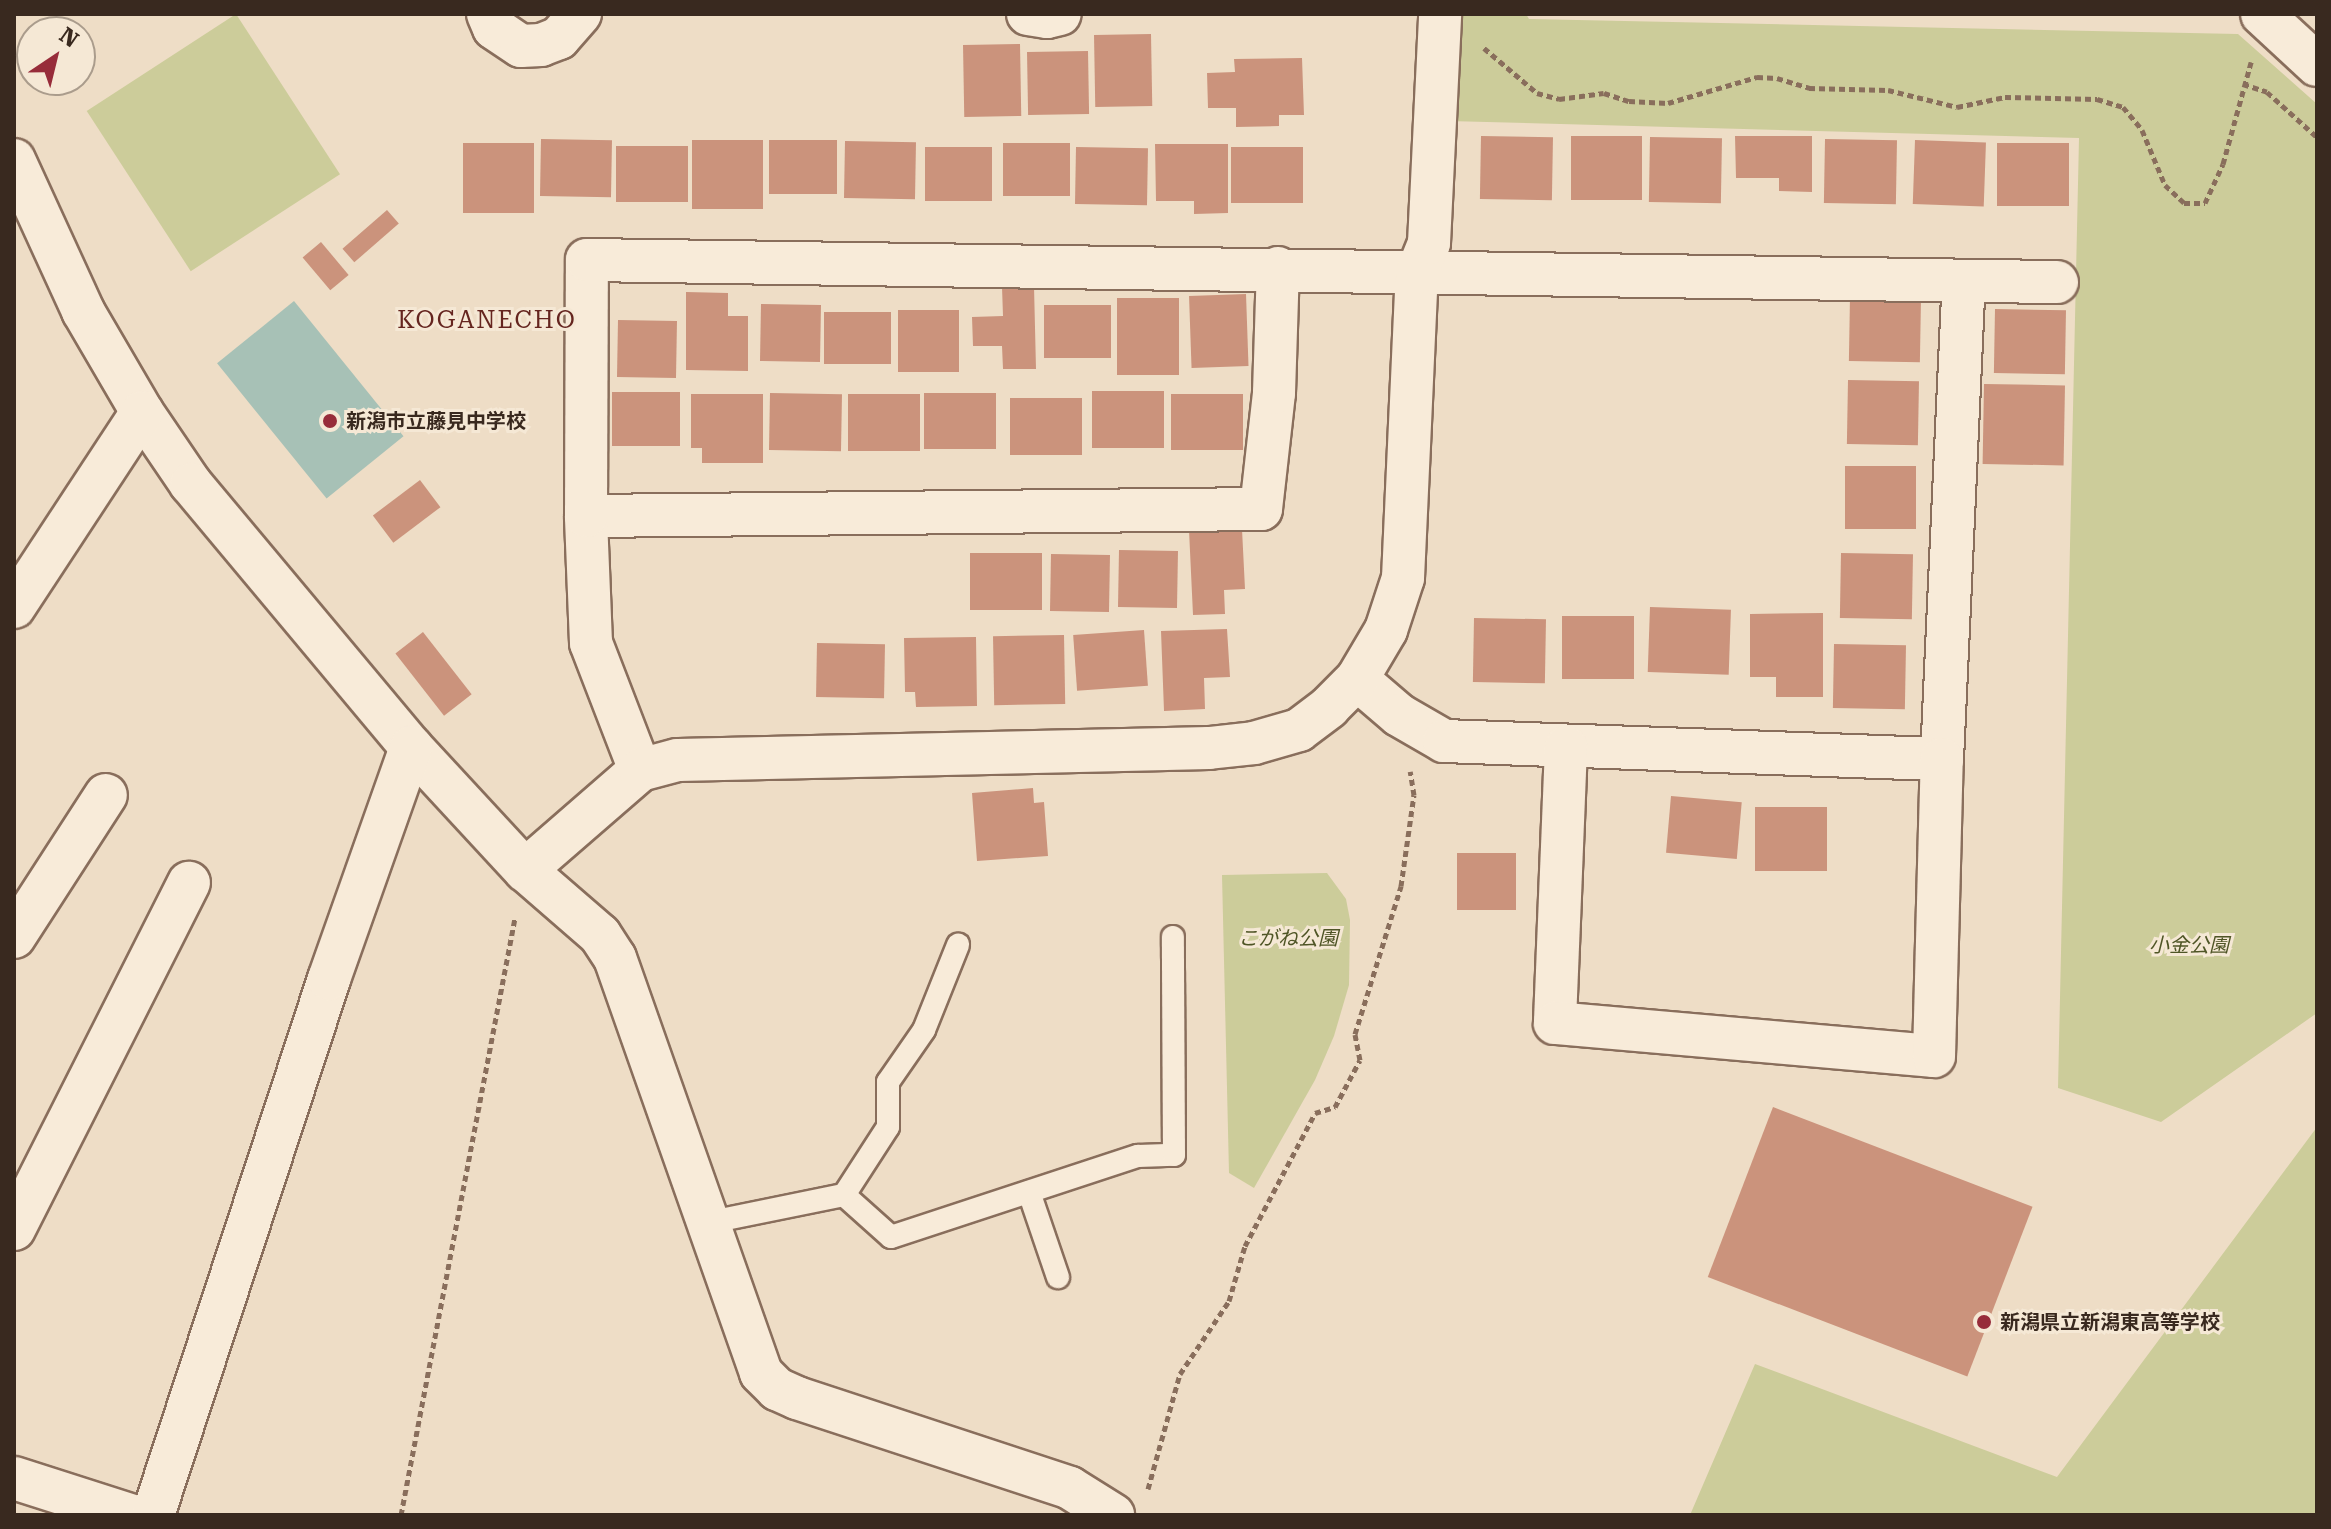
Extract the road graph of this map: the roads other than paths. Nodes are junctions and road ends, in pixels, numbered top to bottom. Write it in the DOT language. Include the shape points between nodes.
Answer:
graph roads {
  1 [pos="488,14"];
  2 [pos="580,14"];
  3 [pos="1028,14"];
  4 [pos="1060,14"];
  5 [pos="1440,14"];
  6 [pos="2259,32"];
  7 [pos="2317,65"];
  8 [pos="14,160"];
  9 [pos="1278,268"];
  10 [pos="1417,273"];
  11 [pos="1964,282"];
  12 [pos="2057,282"];
  13 [pos="142,412"];
  14 [pos="586,516"];
  15 [pos="18,593"];
  16 [pos="1357,679"];
  17 [pos="411,747"];
  18 [pos="1566,747"];
  19 [pos="1942,759"];
  20 [pos="640,770"];
  21 [pos="106,795"];
  22 [pos="525,870"];
  23 [pos="189,883"];
  24 [pos="14,937"];
  25 [pos="1173,937"];
  26 [pos="958,945"];
  27 [pos="1029,1192"];
  28 [pos="844,1195"];
  29 [pos="706,1223"];
  30 [pos="14,1229"];
  31 [pos="1058,1277"];
  32 [pos="14,1478"];
  33 [pos="1129,1508"];
  34 [pos="130,1515"];
  35 [pos="153,1515"];
  1 -- 2 [label="street" via="494,28 521,46 559,38"];
  3 -- 4 [label="street"];
  5 -- 10 [label="street" via="1429,243"];
  6 -- 7 [label="street"];
  8 -- 13 [label="street" via="83,311"];
  9 -- 10 [label="street"];
  9 -- 14 [label="street" via="1274,393 1261,509"];
  9 -- 14 [label="street" via="587,260"];
  10 -- 11 [label="street"];
  10 -- 16 [label="street" via="1403,578 1386,630"];
  11 -- 12 [label="street"];
  11 -- 19 [label="street"];
  13 -- 15 [label="street"];
  13 -- 17 [label="street" via="191,484"];
  14 -- 20 [label="street" via="591,643"];
  16 -- 18 [label="street" via="1399,715 1444,741"];
  16 -- 20 [label="street" via="1299,730 1254,743 678,760"];
  17 -- 22 [label="street"];
  17 -- 35 [label="street"];
  18 -- 19 [label="street"];
  18 -- 19 [label="street" via="1555,1023 1934,1056"];
  20 -- 22 [label="street"];
  21 -- 24 [label="street"];
  22 -- 29 [label="street" via="600,935 615,958"];
  23 -- 30 [label="street"];
  25 -- 27 [label="lane" via="1174,1155 1138,1156"];
  26 -- 28 [label="lane" via="924,1030 888,1082 888,1127"];
  27 -- 28 [label="lane" via="891,1237"];
  27 -- 31 [label="lane"];
  28 -- 29 [label="lane"];
  29 -- 33 [label="street" via="761,1373 777,1389"];
  32 -- 34 [label="street"];
}
